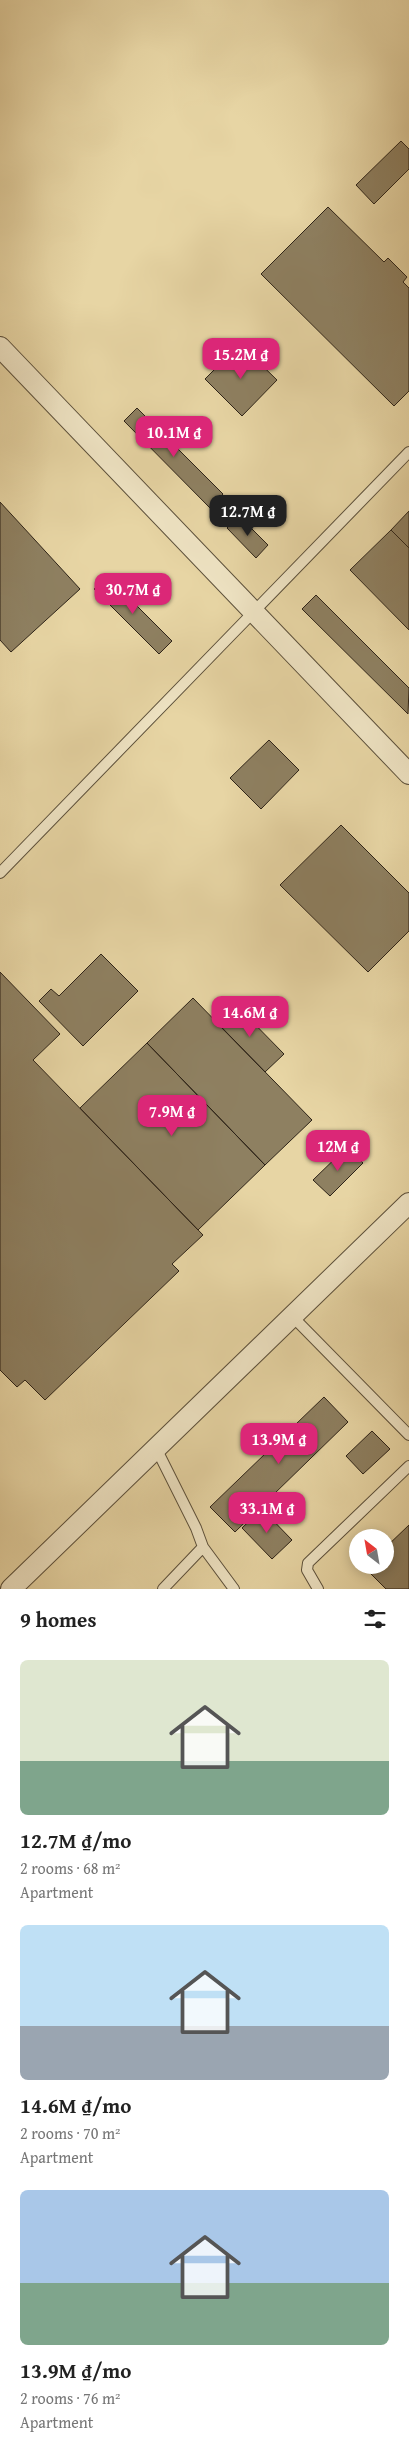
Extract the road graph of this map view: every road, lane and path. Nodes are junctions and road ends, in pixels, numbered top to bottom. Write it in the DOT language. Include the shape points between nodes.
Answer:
graph roads {
  1 [pos="0,347"];
  2 [pos="409,452"];
  3 [pos="254,611"];
  4 [pos="409,774"];
  5 [pos="0,872"];
  6 [pos="409,1203"];
  7 [pos="292,1316"];
  8 [pos="409,1435"];
  9 [pos="156,1448"];
  10 [pos="409,1466"];
  11 [pos="203,1547"];
  12 [pos="11,1589"];
  13 [pos="163,1589"];
  14 [pos="234,1589"];
  15 [pos="318,1589"];
  1 -- 3 [label="street"];
  2 -- 3 [label="lane"];
  3 -- 4 [label="street"];
  3 -- 5 [label="lane"];
  6 -- 7 [label="street"];
  7 -- 8 [label="lane"];
  7 -- 9 [label="street"];
  9 -- 11 [label="lane"];
  9 -- 12 [label="street"];
  10 -- 15 [label="lane" via="308,1563 306,1570"];
  11 -- 13 [label="lane"];
  11 -- 14 [label="lane"];
}
